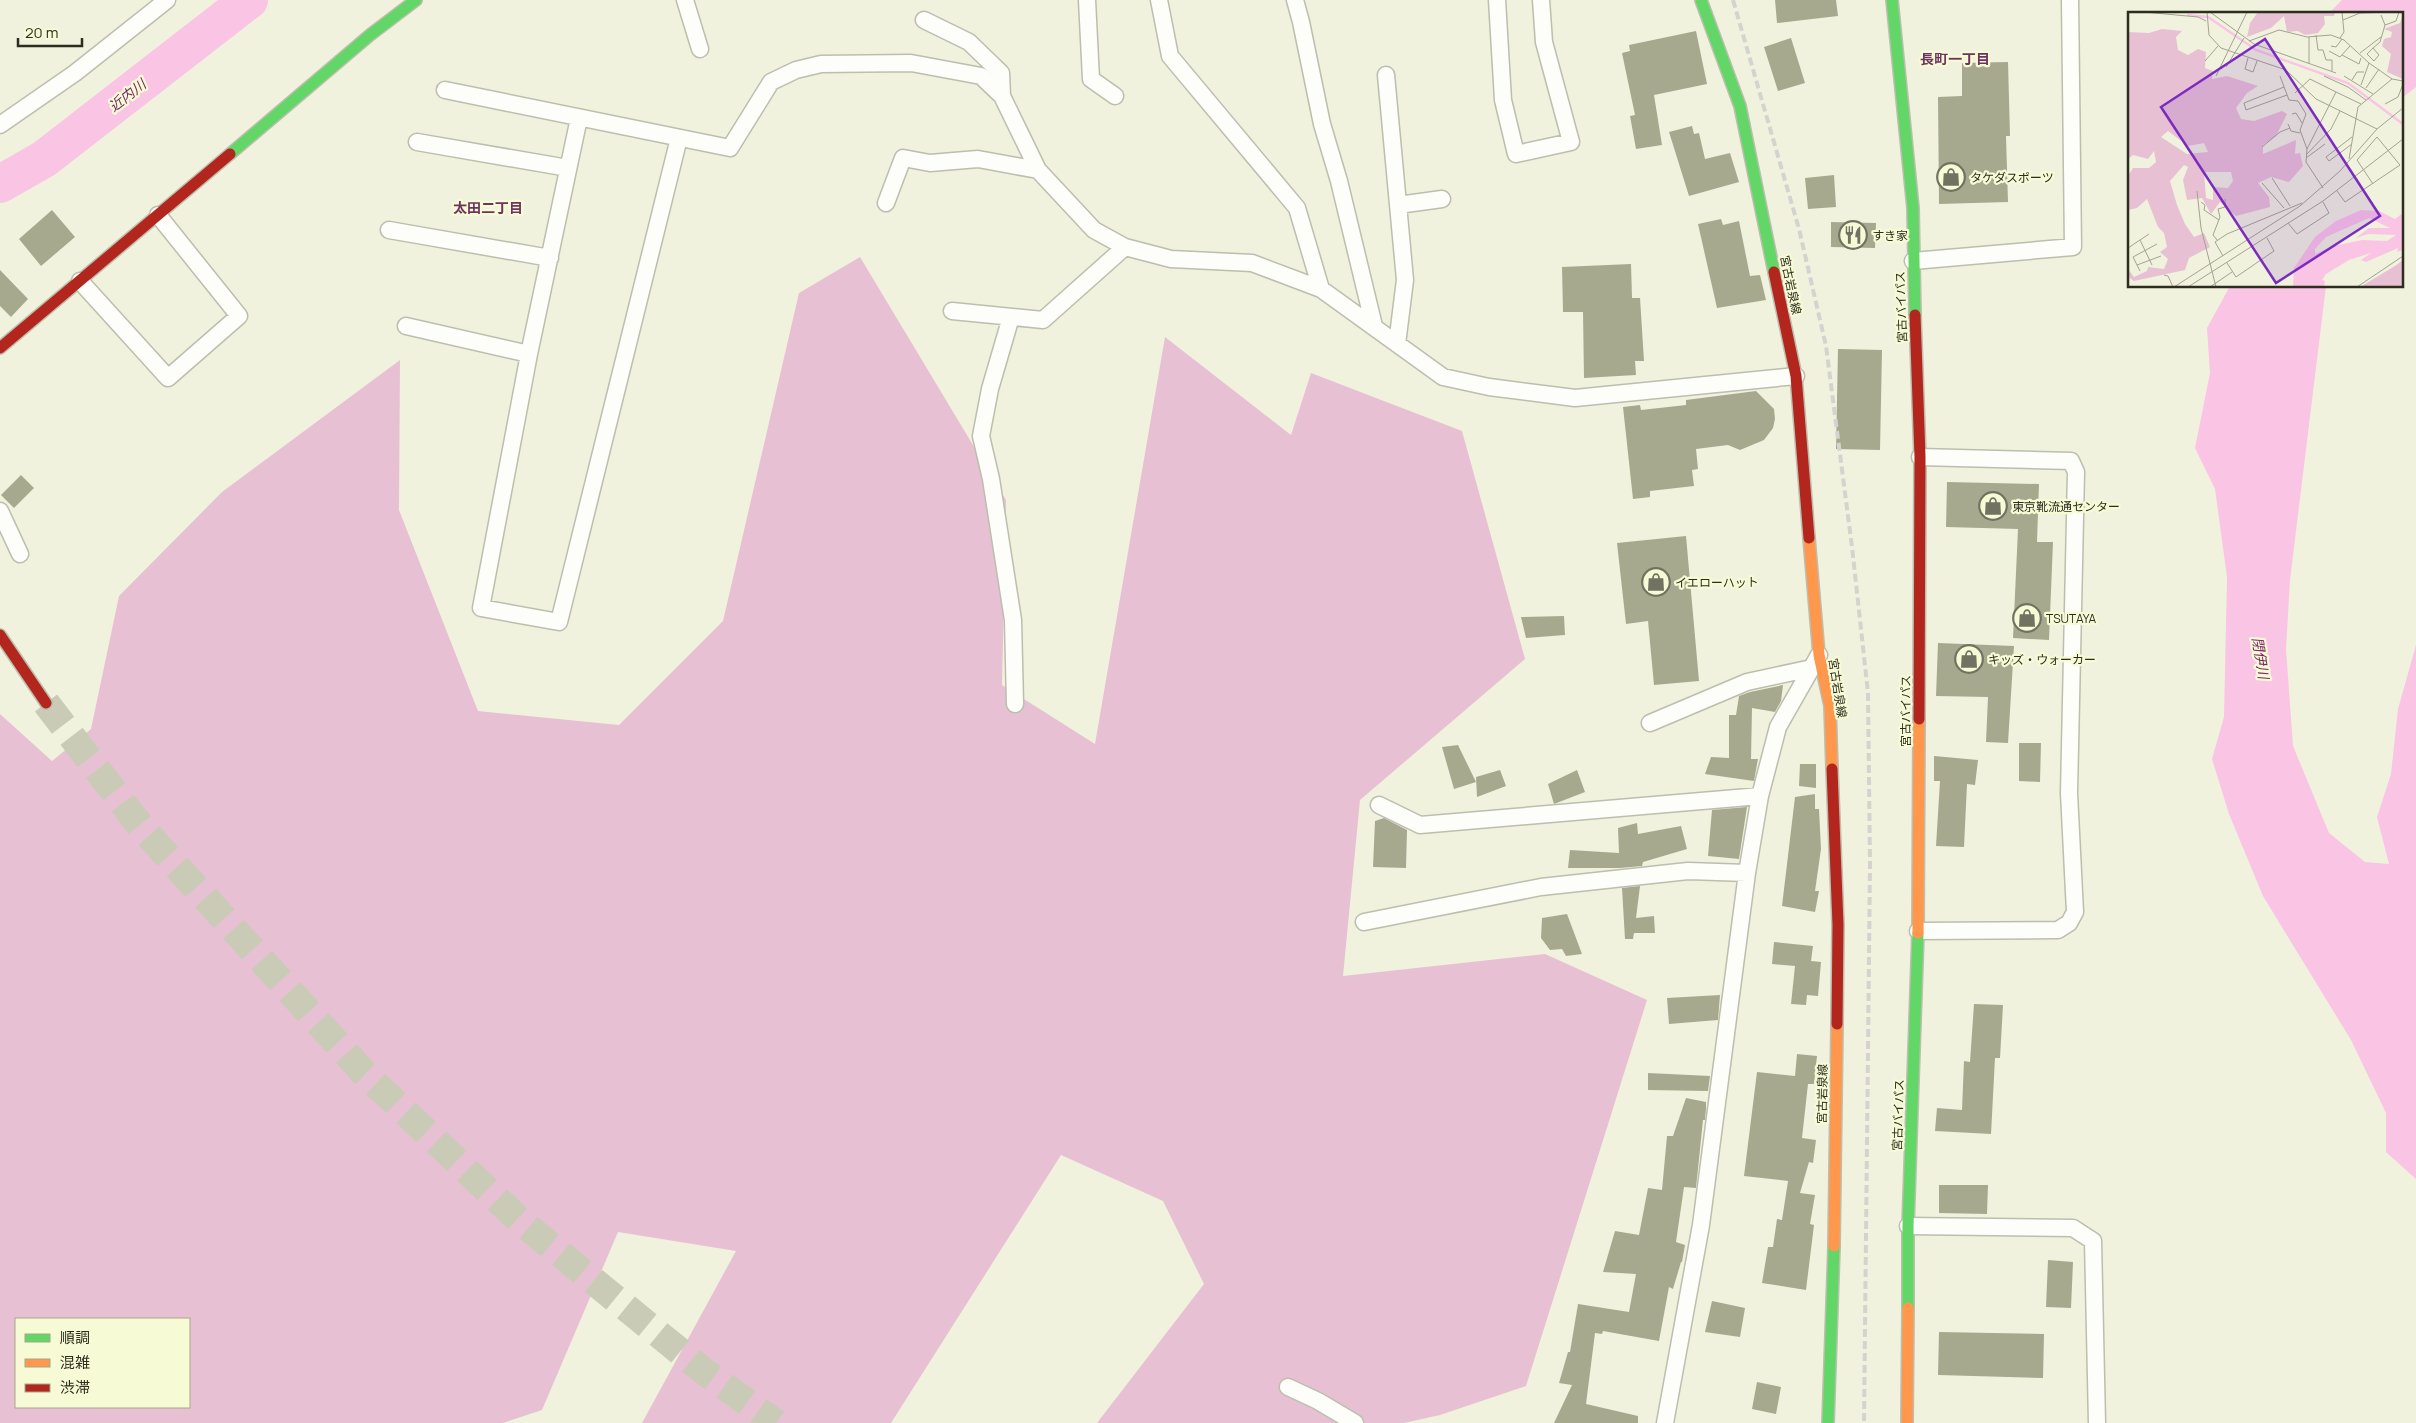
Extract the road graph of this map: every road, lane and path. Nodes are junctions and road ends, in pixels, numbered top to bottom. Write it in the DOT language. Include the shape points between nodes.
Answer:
graph roads {
  1 [pos="167,0"];
  2 [pos="416,0"];
  3 [pos="685,0"];
  4 [pos="1087,0"];
  5 [pos="1159,0"];
  6 [pos="1295,0"];
  7 [pos="1497,0"];
  8 [pos="1541,0"];
  9 [pos="1701,0"];
  10 [pos="1892,0"];
  11 [pos="2070,0"];
  12 [pos="924,20"];
  13 [pos="700,49"];
  14 [pos="1386,75"];
  15 [pos="445,90"];
  16 [pos="1002,96"];
  17 [pos="1115,96"];
  18 [pos="579,118"];
  19 [pos="0,125"];
  20 [pos="679,138"];
  21 [pos="417,142"];
  22 [pos="568,168"];
  23 [pos="1038,170"];
  24 [pos="1442,199"];
  25 [pos="886,203"];
  26 [pos="1398,205"];
  27 [pos="158,215"];
  28 [pos="389,230"];
  29 [pos="1125,247"];
  30 [pos="550,258"];
  31 [pos="1913,261"];
  32 [pos="80,281"];
  33 [pos="1321,289"];
  34 [pos="952,311"];
  35 [pos="1011,317"];
  36 [pos="406,326"];
  37 [pos="1374,326"];
  38 [pos="1397,344"];
  39 [pos="0,348"];
  40 [pos="530,354"];
  41 [pos="1796,376"];
  42 [pos="1920,457"];
  43 [pos="0,511"];
  44 [pos="20,554"];
  45 [pos="0,636"];
  46 [pos="1815,662"];
  47 [pos="46,703"];
  48 [pos="1015,704"];
  49 [pos="1650,723"];
  50 [pos="1760,796"];
  51 [pos="1379,805"];
  52 [pos="1747,873"];
  53 [pos="1364,922"];
  54 [pos="1918,931"];
  55 [pos="1908,1226"];
  56 [pos="1288,1387"];
  57 [pos="1355,1423"];
  58 [pos="1664,1423"];
  59 [pos="1828,1423"];
  60 [pos="1907,1423"];
  61 [pos="2097,1423"];
  1 -- 19 [label="street" via="75,73"];
  2 -- 27 [label="main road" via="370,35"];
  3 -- 13 [label="street"];
  4 -- 17 [label="street" via="1091,78"];
  5 -- 33 [label="street" via="1170,56 1297,208"];
  6 -- 37 [label="street" via="1322,124"];
  7 -- 8 [label="street" via="1503,100 1516,154 1571,142 1544,42"];
  9 -- 41 [label="main road, 宮古岩泉線" via="1740,106"];
  10 -- 31 [label="main road, 宮古バイパス" via="1913,208"];
  11 -- 31 [label="street" via="2073,247"];
  12 -- 16 [label="street" via="970,42 1001,73"];
  14 -- 26 [label="street"];
  15 -- 18 [label="street"];
  16 -- 20 [label="street" via="981,76 911,63 821,64 796,70 771,82 730,148"];
  16 -- 23 [label="street"];
  18 -- 20 [label="street"];
  18 -- 22 [label="street"];
  20 -- 40 [label="street" via="559,622 481,608"];
  21 -- 22 [label="street"];
  22 -- 30 [label="street"];
  23 -- 25 [label="street" via="978,159 930,163 903,158"];
  23 -- 29 [label="street" via="1094,230"];
  24 -- 26 [label="street"];
  26 -- 38 [label="street" via="1405,280"];
  27 -- 32 [label="main road"];
  27 -- 32 [label="street" via="239,316 168,378"];
  28 -- 30 [label="street"];
  29 -- 33 [label="street" via="1171,259 1252,263"];
  29 -- 35 [label="street" via="1044,320"];
  30 -- 40 [label="street"];
  31 -- 42 [label="main road, 宮古バイパス"];
  32 -- 39 [label="main road"];
  33 -- 37 [label="street"];
  34 -- 35 [label="street"];
  35 -- 48 [label="street" via="990,389 981,436 1013,620"];
  36 -- 40 [label="street"];
  37 -- 38 [label="street"];
  38 -- 41 [label="street" via="1443,377 1489,387 1575,398"];
  41 -- 46 [label="main road, 宮古岩泉線"];
  42 -- 54 [label="main road, 宮古バイパス"];
  42 -- 54 [label="street" via="2071,461 2076,472 2069,793 2075,912 2069,923 2058,930"];
  43 -- 44 [label="street"];
  45 -- 47 [label="main road"];
  46 -- 49 [label="street" via="1747,682"];
  46 -- 50 [label="street" via="1778,727"];
  46 -- 59 [label="main road, 宮古岩泉線" via="1830,706 1838,924"];
  50 -- 51 [label="street" via="1420,825"];
  50 -- 52 [label="street"];
  52 -- 53 [label="street" via="1688,871 1541,887"];
  52 -- 58 [label="street" via="1701,1225"];
  54 -- 55 [label="main road, 宮古バイパス"];
  55 -- 60 [label="main road, 宮古バイパス"];
  55 -- 61 [label="street" via="2073,1228 2093,1241"];
  56 -- 57 [label="street"];
}
